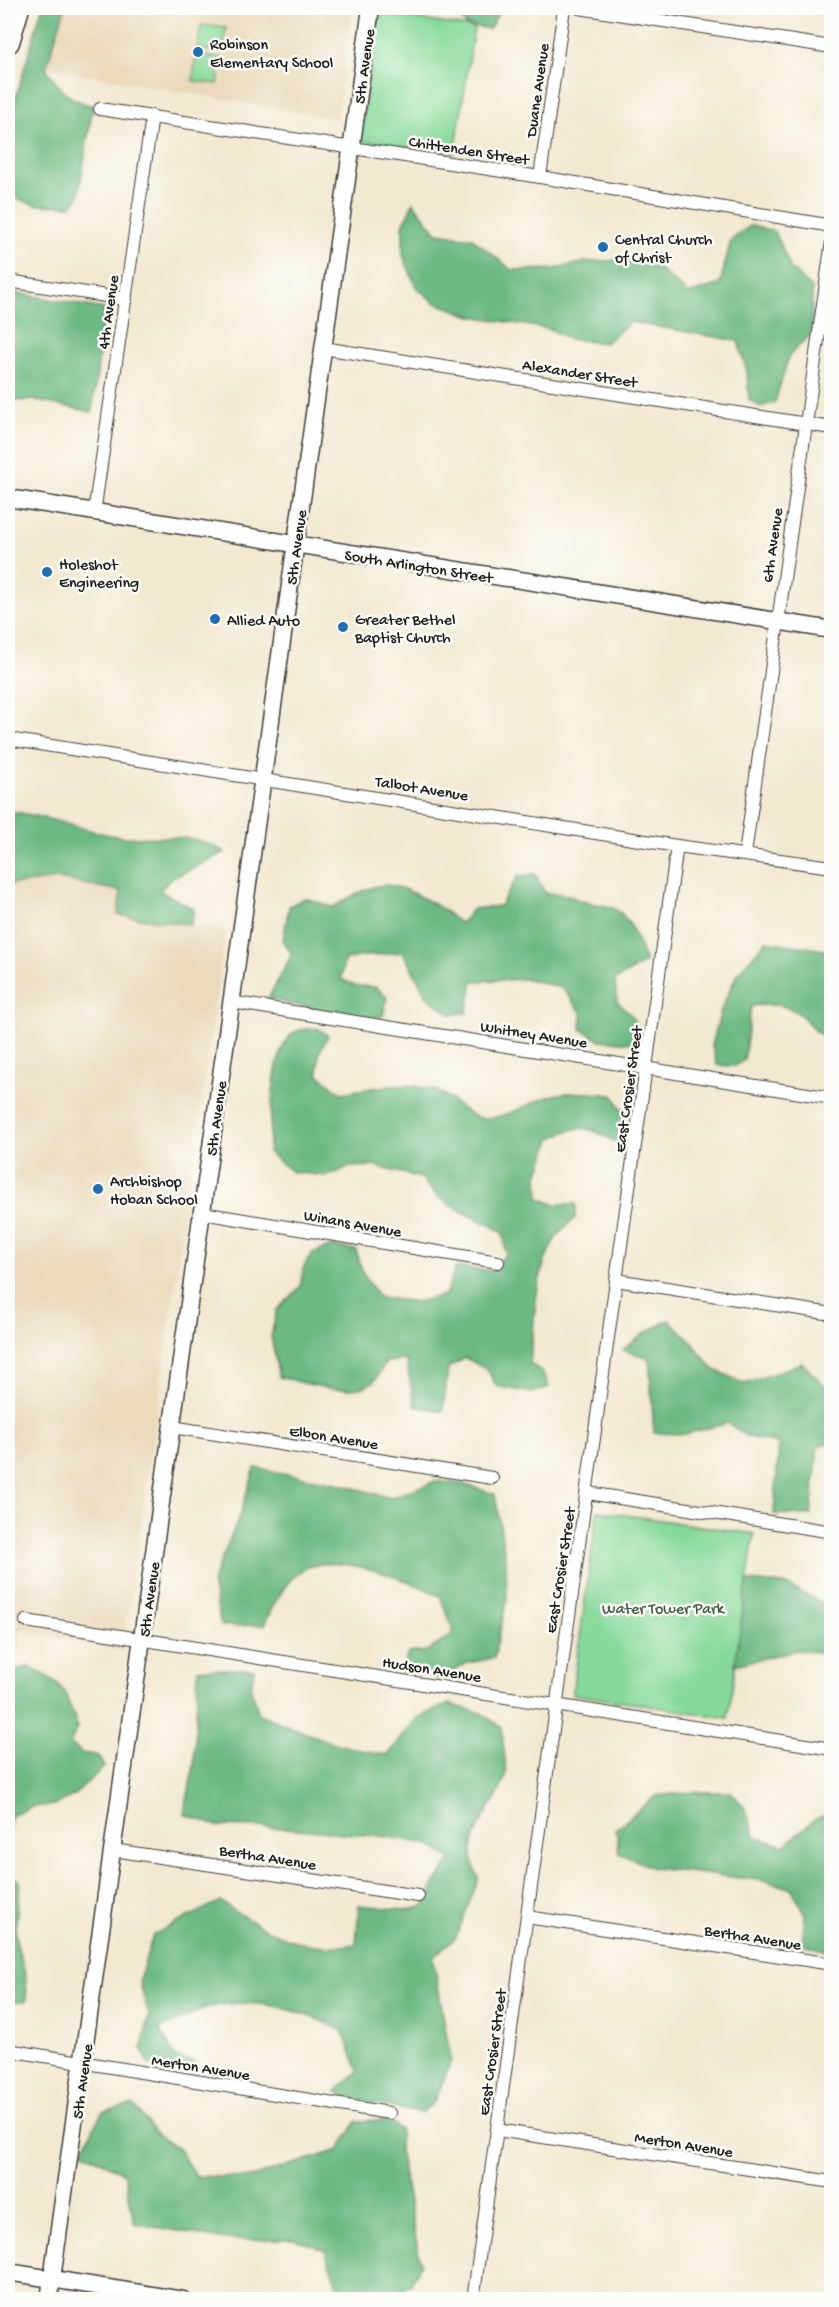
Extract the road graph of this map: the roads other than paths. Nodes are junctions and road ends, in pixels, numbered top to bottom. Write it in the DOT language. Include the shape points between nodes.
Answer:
graph roads {
  1 [pos="18,8"];
  2 [pos="371,8"];
  3 [pos="564,8"];
  4 [pos="579,8"];
  5 [pos="8,42"];
  6 [pos="831,47"];
  7 [pos="100,109"];
  8 [pos="152,116"];
  9 [pos="351,147"];
  10 [pos="540,177"];
  11 [pos="831,226"];
  12 [pos="831,241"];
  13 [pos="8,281"];
  14 [pos="126,299"];
  15 [pos="323,348"];
  16 [pos="806,423"];
  17 [pos="831,428"];
  18 [pos="8,498"];
  19 [pos="94,513"];
  20 [pos="295,545"];
  21 [pos="777,622"];
  22 [pos="831,630"];
  23 [pos="8,739"];
  24 [pos="263,778"];
  25 [pos="677,846"];
  26 [pos="745,854"];
  27 [pos="831,867"];
  28 [pos="231,1002"];
  29 [pos="646,1068"];
  30 [pos="831,1098"];
  31 [pos="202,1213"];
  32 [pos="498,1262"];
  33 [pos="616,1280"];
  34 [pos="831,1314"];
  35 [pos="172,1427"];
  36 [pos="492,1478"];
  37 [pos="588,1493"];
  38 [pos="831,1532"];
  39 [pos="26,1621"];
  40 [pos="143,1639"];
  41 [pos="557,1705"];
  42 [pos="831,1749"];
  43 [pos="113,1850"];
  44 [pos="418,1896"];
  45 [pos="527,1917"];
  46 [pos="831,1964"];
  47 [pos="8,2050"];
  48 [pos="84,2062"];
  49 [pos="389,2113"];
  50 [pos="497,2130"];
  51 [pos="831,2182"];
  52 [pos="8,2272"];
  53 [pos="52,2279"];
  54 [pos="49,2300"];
  55 [pos="183,2300"];
  56 [pos="473,2300"];
  1 -- 5 [label="highway"];
  2 -- 9 [label="street, 5th Avenue"];
  3 -- 10 [label="street, Duane Avenue"];
  4 -- 6 [label="street"];
  7 -- 8 [label="street, Chittenden Street"];
  8 -- 9 [label="street, Chittenden Street"];
  8 -- 14 [label="street, 4th Avenue"];
  9 -- 10 [label="street, Chittenden Street"];
  9 -- 15 [label="street, 5th Avenue"];
  10 -- 11 [label="street, Chittenden Street"];
  12 -- 16 [label="street, 6th Avenue"];
  13 -- 14 [label="street"];
  14 -- 19 [label="street, 4th Avenue"];
  15 -- 16 [label="street, Alexander Street"];
  15 -- 20 [label="street, 5th Avenue"];
  16 -- 17 [label="street, Alexander Street"];
  16 -- 21 [label="street, 6th Avenue"];
  18 -- 19 [label="street, South Arlington Street"];
  19 -- 20 [label="street, South Arlington Street"];
  20 -- 21 [label="street, South Arlington Street"];
  20 -- 24 [label="street, 5th Avenue"];
  21 -- 22 [label="street, South Arlington Street"];
  21 -- 26 [label="street, 6th Avenue"];
  23 -- 24 [label="street, Talbot Avenue"];
  24 -- 25 [label="street, Talbot Avenue"];
  24 -- 28 [label="street, 5th Avenue"];
  25 -- 26 [label="street, Talbot Avenue"];
  25 -- 29 [label="street, East Crosier Street"];
  26 -- 27 [label="street, Talbot Avenue"];
  28 -- 29 [label="street, Whitney Avenue"];
  28 -- 31 [label="street, 5th Avenue"];
  29 -- 30 [label="street, Whitney Avenue"];
  29 -- 33 [label="street, East Crosier Street"];
  31 -- 32 [label="street, Winans Avenue"];
  31 -- 35 [label="street, 5th Avenue"];
  33 -- 34 [label="street"];
  33 -- 37 [label="street, East Crosier Street"];
  35 -- 36 [label="street, Elbon Avenue"];
  35 -- 40 [label="street, 5th Avenue"];
  37 -- 38 [label="street"];
  37 -- 41 [label="street, East Crosier Street"];
  39 -- 40 [label="street, Hudson Avenue"];
  40 -- 41 [label="street, Hudson Avenue"];
  40 -- 43 [label="street, 5th Avenue"];
  41 -- 42 [label="street, Hudson Avenue"];
  41 -- 45 [label="street, East Crosier Street"];
  43 -- 44 [label="street, Bertha Avenue"];
  43 -- 48 [label="street, 5th Avenue"];
  45 -- 46 [label="street, Bertha Avenue"];
  45 -- 50 [label="street, East Crosier Street"];
  47 -- 48 [label="street, Merton Avenue"];
  48 -- 49 [label="street, Merton Avenue"];
  48 -- 53 [label="street, 5th Avenue"];
  50 -- 51 [label="street, Merton Avenue"];
  50 -- 56 [label="street, East Crosier Street"];
  52 -- 53 [label="street"];
  53 -- 54 [label="street, 5th Avenue"];
  53 -- 55 [label="street"];
}
